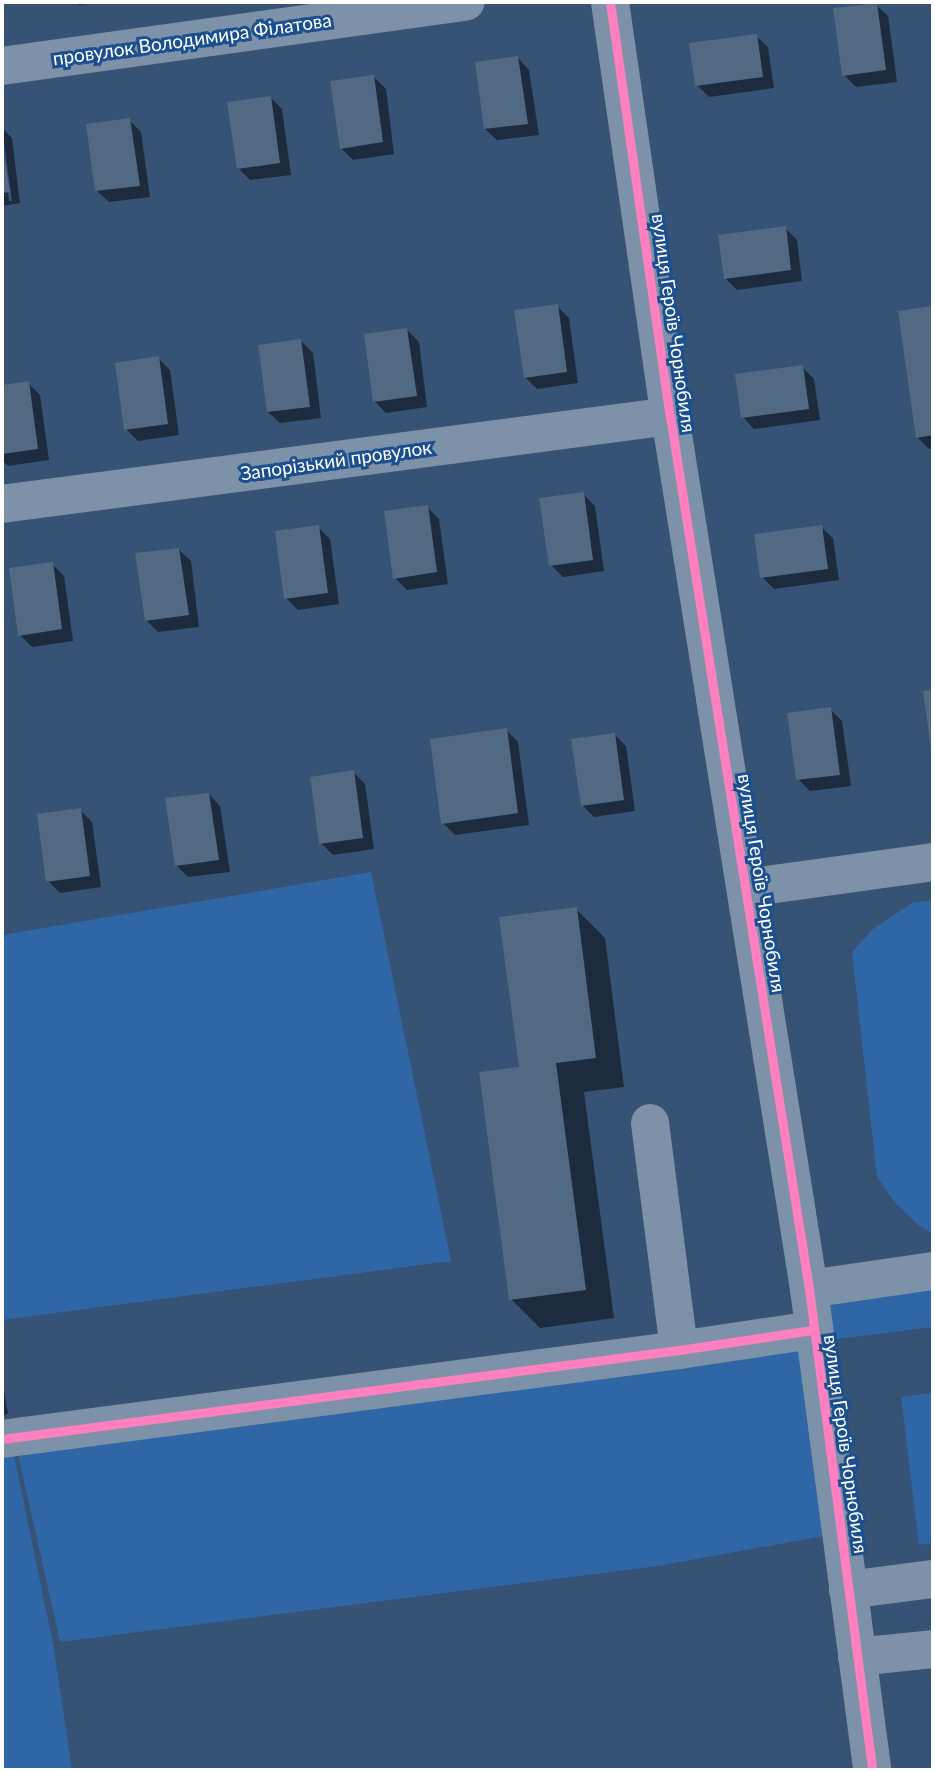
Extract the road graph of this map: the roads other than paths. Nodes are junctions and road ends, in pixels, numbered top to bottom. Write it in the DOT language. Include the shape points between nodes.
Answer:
graph roads {
  1 [pos="466,2"];
  2 [pos="610,2"];
  3 [pos="2,65"];
  4 [pos="670,416"];
  5 [pos="2,504"];
  6 [pos="933,862"];
  7 [pos="746,888"];
  8 [pos="650,1123"];
  9 [pos="933,1271"];
  10 [pos="809,1289"];
  11 [pos="813,1330"];
  12 [pos="678,1350"];
  13 [pos="2,1439"];
  14 [pos="933,1579"];
  15 [pos="848,1590"];
  16 [pos="933,1649"];
  17 [pos="857,1657"];
  18 [pos="872,1770"];
  1 -- 3 [label="street, провулок Володимира Філатова"];
  2 -- 4 [label="street, вулиця Героїв Чорнобиля"];
  4 -- 5 [label="street, Запорізький провулок"];
  4 -- 7 [label="street, вулиця Героїв Чорнобиля"];
  6 -- 7 [label="street"];
  7 -- 10 [label="street, вулиця Героїв Чорнобиля"];
  8 -- 12 [label="street"];
  9 -- 10 [label="street"];
  10 -- 11 [label="street, вулиця Героїв Чорнобиля"];
  11 -- 12 [label="street"];
  11 -- 15 [label="street, вулиця Героїв Чорнобиля"];
  12 -- 13 [label="street"];
  14 -- 15 [label="street"];
  15 -- 17 [label="street, вулиця Героїв Чорнобиля"];
  16 -- 17 [label="street"];
  17 -- 18 [label="street, вулиця Героїв Чорнобиля"];
}
